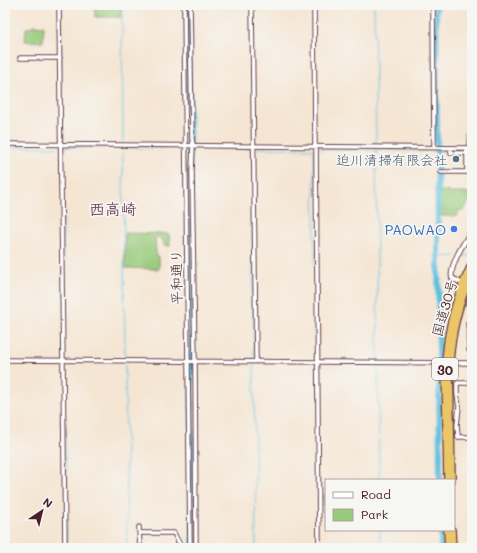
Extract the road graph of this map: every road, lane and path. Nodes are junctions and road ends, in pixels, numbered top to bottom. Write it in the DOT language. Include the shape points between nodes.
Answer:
graph roads {
  1 [pos="59,5"];
  2 [pos="184,5"];
  3 [pos="190,5"];
  4 [pos="252,5"];
  5 [pos="314,5"];
  6 [pos="433,5"];
  7 [pos="20,58"];
  8 [pos="60,58"];
  9 [pos="5,144"];
  10 [pos="60,146"];
  11 [pos="186,147"];
  12 [pos="193,147"];
  13 [pos="436,147"];
  14 [pos="254,148"];
  15 [pos="316,148"];
  16 [pos="472,148"];
  17 [pos="467,150"];
  18 [pos="472,153"];
  19 [pos="467,164"];
  20 [pos="472,164"];
  21 [pos="441,172"];
  22 [pos="472,230"];
  23 [pos="472,263"];
  24 [pos="472,274"];
  25 [pos="464,285"];
  26 [pos="472,292"];
  27 [pos="472,305"];
  28 [pos="472,323"];
  29 [pos="472,350"];
  30 [pos="5,360"];
  31 [pos="64,361"];
  32 [pos="192,361"];
  33 [pos="255,362"];
  34 [pos="317,362"];
  35 [pos="443,363"];
  36 [pos="472,363"];
  37 [pos="472,383"];
  38 [pos="472,437"];
  39 [pos="447,479"];
  40 [pos="452,479"];
  41 [pos="139,527"];
  42 [pos="447,531"];
  43 [pos="452,531"];
  44 [pos="140,533"];
  45 [pos="181,547"];
  46 [pos="190,547"];
  47 [pos="64,548"];
  48 [pos="140,548"];
  49 [pos="196,548"];
  50 [pos="319,548"];
  51 [pos="448,548"];
  52 [pos="453,548"];
  1 -- 8 [label="street"];
  2 -- 11 [label="street, 平和通り"];
  3 -- 12 [label="street"];
  4 -- 14 [label="street"];
  5 -- 15 [label="street"];
  6 -- 13 [label="street"];
  7 -- 8 [label="street"];
  8 -- 10 [label="street"];
  9 -- 10 [label="street"];
  10 -- 11 [label="street"];
  10 -- 31 [label="street"];
  11 -- 12 [label="street"];
  11 -- 32 [label="street, 平和通り"];
  12 -- 14 [label="street"];
  12 -- 32 [label="street"];
  13 -- 15 [label="street"];
  13 -- 17 [label="street"];
  14 -- 15 [label="street"];
  14 -- 33 [label="street"];
  15 -- 34 [label="street"];
  16 -- 17 [label="street"];
  17 -- 18 [label="street"];
  17 -- 19 [label="street"];
  19 -- 20 [label="street"];
  19 -- 21 [label="street" via="467,172"];
  22 -- 25 [label="street" via="454,265 452,276"];
  23 -- 25 [label="highway, 国道30号 / 30"];
  24 -- 25 [label="highway, 国道30号 / 30"];
  25 -- 35 [label="highway, 国道30号 / 30"];
  26 -- 27 [label="street" via="468,304"];
  28 -- 29 [label="street" via="468,323 469,350"];
  30 -- 31 [label="street"];
  31 -- 32 [label="street"];
  31 -- 47 [label="street"];
  32 -- 33 [label="street"];
  32 -- 46 [label="street, 平和通り"];
  32 -- 49 [label="street"];
  33 -- 34 [label="street"];
  34 -- 35 [label="street"];
  34 -- 50 [label="street"];
  35 -- 36 [label="street"];
  35 -- 39 [label="highway, 国道30号 / 30"];
  35 -- 40 [label="highway, 国道30号 / 30"];
  37 -- 38 [label="street" via="457,383 458,437"];
  41 -- 44 [label="street"];
  42 -- 51 [label="highway"];
  43 -- 52 [label="highway"];
  44 -- 45 [label="street" via="174,533"];
  44 -- 48 [label="street"];
  45 -- 46 [label="street"];
}
